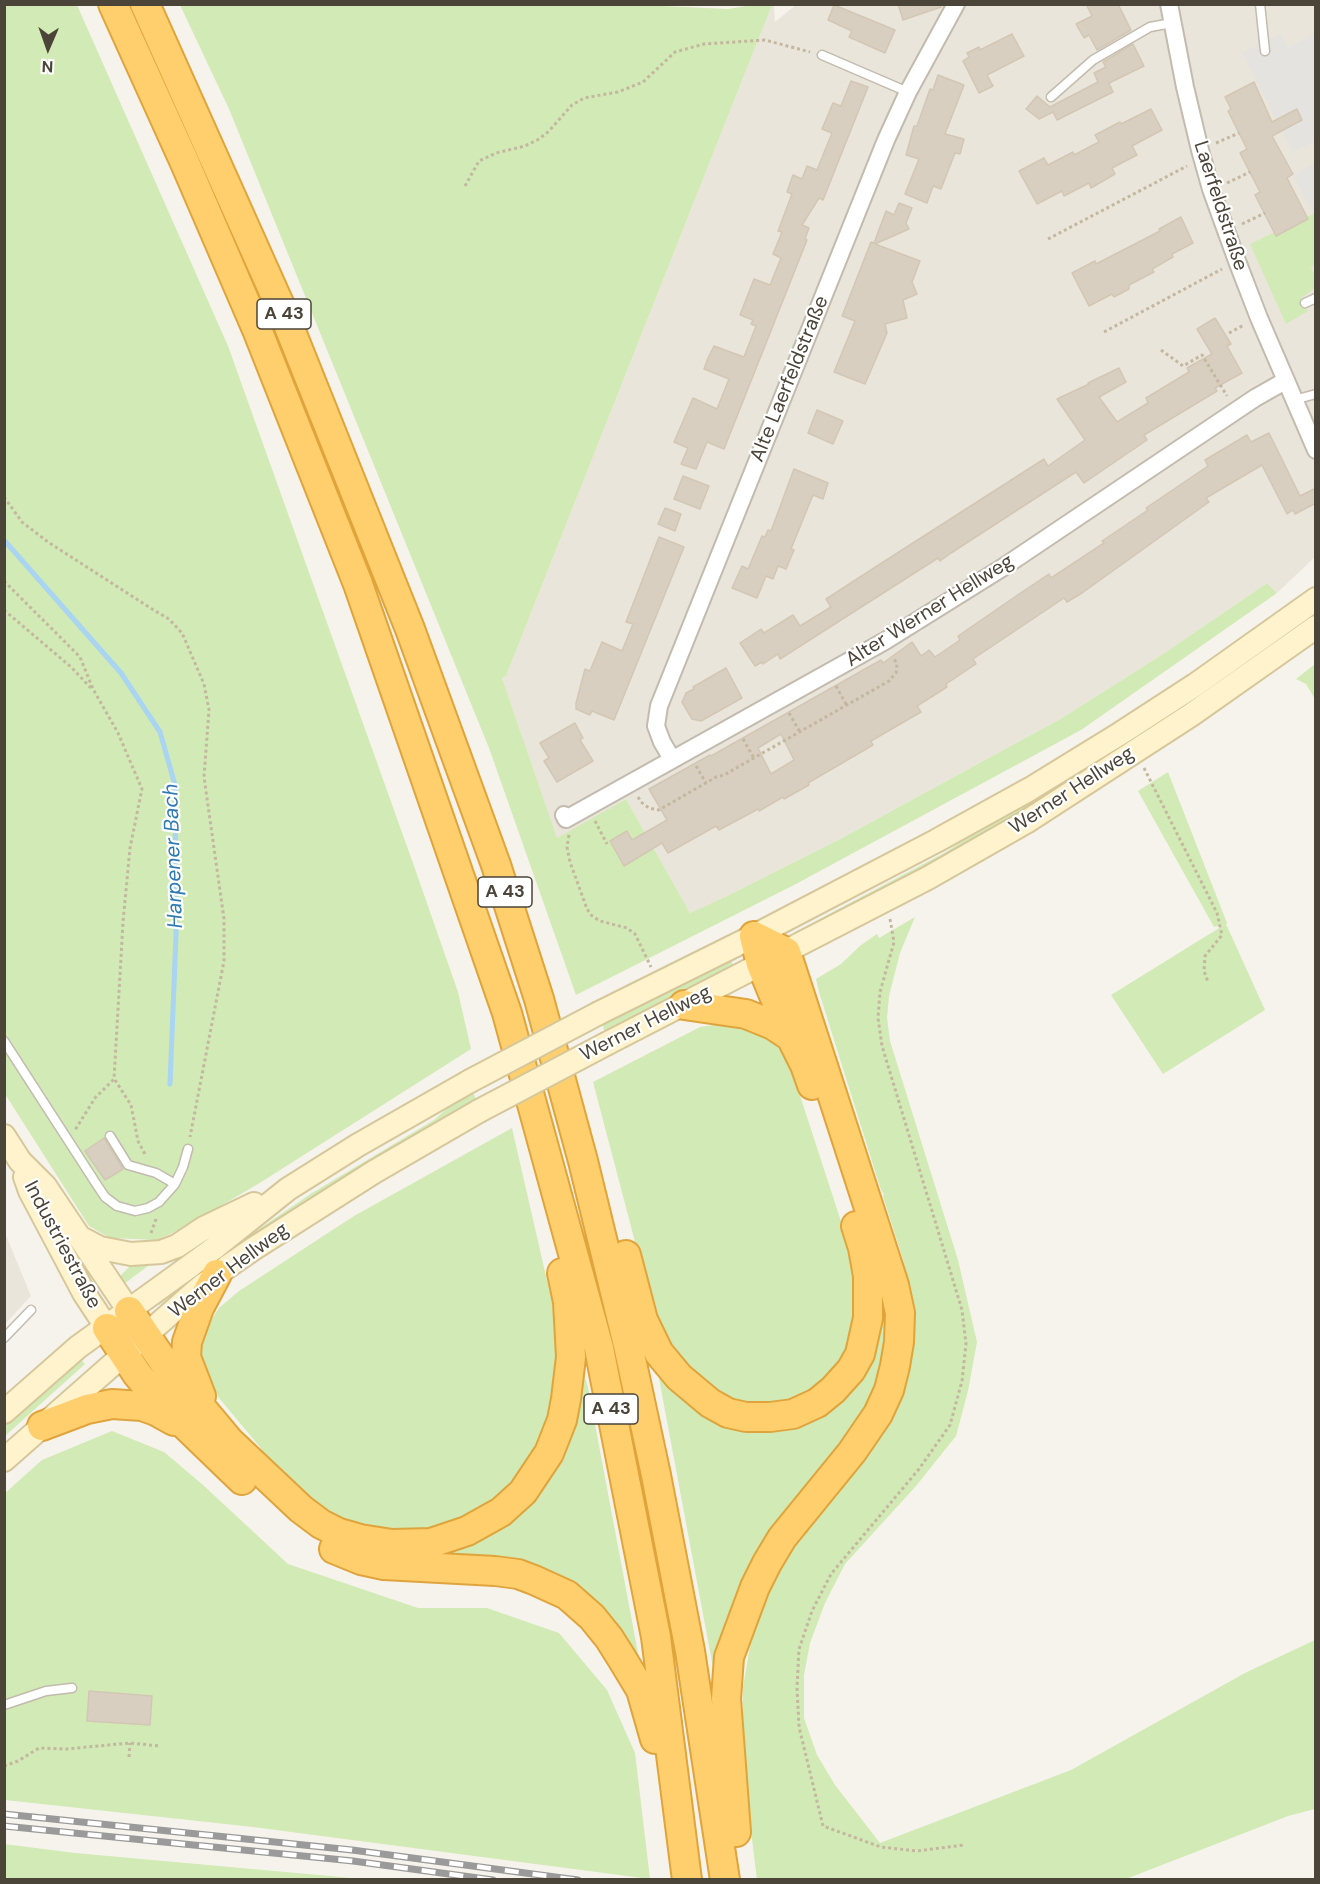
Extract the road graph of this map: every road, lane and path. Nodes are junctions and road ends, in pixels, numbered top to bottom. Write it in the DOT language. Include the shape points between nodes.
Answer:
graph roads {
  1 [pos="113,4"];
  2 [pos="145,4"];
  3 [pos="956,4"];
  4 [pos="1169,4"];
  5 [pos="1260,4"];
  6 [pos="1172,23"];
  7 [pos="798,48"];
  8 [pos="1265,51"];
  9 [pos="822,55"];
  10 [pos="908,92"];
  11 [pos="1051,97"];
  12 [pos="1239,133"];
  13 [pos="1201,154"];
  14 [pos="1250,172"];
  15 [pos="465,186"];
  16 [pos="1212,189"];
  17 [pos="1265,213"];
  18 [pos="1227,232"];
  19 [pos="1048,239"];
  20 [pos="1237,261"];
  21 [pos="1316,298"];
  22 [pos="1305,303"];
  23 [pos="1104,332"];
  24 [pos="1161,351"];
  25 [pos="1285,381"];
  26 [pos="1316,394"];
  27 [pos="1294,400"];
  28 [pos="1235,411"];
  29 [pos="1316,425"];
  30 [pos="1316,450"];
  31 [pos="4,497"];
  32 [pos="4,581"];
  33 [pos="1316,599"];
  34 [pos="4,610"];
  35 [pos="1316,627"];
  36 [pos="885,641"];
  37 [pos="837,688"];
  38 [pos="93,689"];
  39 [pos="847,705"];
  40 [pos="790,714"];
  41 [pos="800,732"];
  42 [pos="743,741"];
  43 [pos="1136,750"];
  44 [pos="753,758"];
  45 [pos="672,759"];
  46 [pos="696,765"];
  47 [pos="630,783"];
  48 [pos="706,783"];
  49 [pos="568,815"];
  50 [pos="598,827"];
  51 [pos="607,844"];
  52 [pos="754,936"];
  53 [pos="786,952"];
  54 [pos="761,964"];
  55 [pos="1208,982"];
  56 [pos="658,983"];
  57 [pos="684,1005"];
  58 [pos="507,1013"];
  59 [pos="791,1037"];
  60 [pos="4,1041"];
  61 [pos="114,1079"];
  62 [pos="4,1136"];
  63 [pos="110,1136"];
  64 [pos="68,1140"];
  65 [pos="188,1149"];
  66 [pos="20,1161"];
  67 [pos="583,1161"];
  68 [pos="156,1173"];
  69 [pos="175,1184"];
  70 [pos="288,1189"];
  71 [pos="227,1218"];
  72 [pos="79,1237"];
  73 [pos="218,1274"];
  74 [pos="31,1310"];
  75 [pos="129,1311"];
  76 [pos="106,1328"];
  77 [pos="146,1335"];
  78 [pos="4,1338"];
  79 [pos="124,1355"];
  80 [pos="4,1412"];
  81 [pos="197,1421"];
  82 [pos="42,1426"];
  83 [pos="4,1460"];
  84 [pos="72,1688"];
  85 [pos="4,1705"];
  86 [pos="130,1743"];
  87 [pos="160,1746"];
  88 [pos="129,1757"];
  89 [pos="4,1766"];
  90 [pos="680,1812"];
  91 [pos="823,1826"];
  92 [pos="964,1845"];
  93 [pos="687,1880"];
  94 [pos="725,1880"];
  95 [pos="741,1880"];
  1 -- 58 [label="highway, A 43" via="258,332 358,584"];
  2 -- 67 [label="highway, A 43" via="286,319 410,629 540,999"];
  3 -- 10 [label="street, Alte Laerfeldstraße"];
  4 -- 6 [label="street, Laerfeldstraße"];
  5 -- 8 [label="lane"];
  6 -- 11 [label="lane" via="1150,27 1093,60"];
  6 -- 13 [label="street, Laerfeldstraße"];
  7 -- 15 [label="path" via="765,40 704,44 675,52 643,82 618,92 584,98 539,139 480,161"];
  9 -- 10 [label="lane"];
  10 -- 45 [label="street, Alte Laerfeldstraße" via="659,706 656,726"];
  12 -- 13 [label="path"];
  13 -- 16 [label="street, Laerfeldstraße"];
  13 -- 19 [label="path"];
  14 -- 16 [label="path"];
  16 -- 18 [label="street, Laerfeldstraße"];
  17 -- 18 [label="path"];
  18 -- 20 [label="street, Laerfeldstraße"];
  20 -- 23 [label="path"];
  20 -- 25 [label="street, Laerfeldstraße"];
  21 -- 22 [label="lane"];
  24 -- 28 [label="path" via="1183,366 1202,355"];
  25 -- 27 [label="street, Laerfeldstraße"];
  25 -- 28 [label="street, Alter Werner Hellweg"];
  26 -- 27 [label="lane"];
  27 -- 29 [label="street, Laerfeldstraße"];
  27 -- 30 [label="street, Laerfeldstraße"];
  28 -- 36 [label="street, Alter Werner Hellweg" via="1002,568"];
  31 -- 65 [label="path" via="22,522 48,542 169,619 182,633 204,684 208,710 204,777 224,919 224,961"];
  32 -- 38 [label="path" via="80,657"];
  33 -- 52 [label="main road, Werner Hellweg" via="1195,685 1030,789"];
  34 -- 38 [label="path"];
  35 -- 43 [label="main road, Werner Hellweg"];
  36 -- 39 [label="path" via="897,664 896,673 890,681"];
  36 -- 45 [label="street, Alter Werner Hellweg"];
  37 -- 39 [label="path"];
  38 -- 61 [label="path" via="118,733 142,789 129,859"];
  39 -- 41 [label="path"];
  40 -- 41 [label="path"];
  41 -- 44 [label="path"];
  42 -- 44 [label="path"];
  43 -- 53 [label="main road, Werner Hellweg" via="1026,822"];
  43 -- 55 [label="path" via="1217,913 1222,936 1205,956"];
  44 -- 48 [label="path"];
  45 -- 47 [label="street, Alter Werner Hellweg"];
  46 -- 48 [label="path"];
  47 -- 48 [label="path" via="642,802 659,810"];
  47 -- 49 [label="street, Alter Werner Hellweg"];
  49 -- 56 [label="path" via="567,847 587,909 600,921 635,934"];
  50 -- 51 [label="path"];
  52 -- 53 [label="highway"];
  52 -- 54 [label="highway"];
  52 -- 56 [label="main road, Werner Hellweg"];
  53 -- 54 [label="main road, Werner Hellweg"];
  53 -- 95 [label="highway" via="894,1285 900,1313 899,1342 889,1390 878,1414 782,1538 755,1587 729,1656 726,1699"];
  54 -- 57 [label="main road, Werner Hellweg"];
  54 -- 59 [label="highway"];
  56 -- 70 [label="main road, Werner Hellweg, bridge" via="470,1081"];
  57 -- 59 [label="highway" via="746,1014"];
  57 -- 73 [label="main road, Werner Hellweg, bridge" via="479,1111 374,1172"];
  58 -- 81 [label="highway" via="506,1064 557,1250 571,1337 562,1420 549,1453 523,1492 501,1512 466,1531 431,1543 376,1543 321,1524 230,1442"];
  58 -- 90 [label="highway, A 43" via="599,1348 656,1636"];
  59 -- 67 [label="highway" via="806,1065 863,1248 868,1276 868,1318 860,1354 851,1370 817,1403 793,1414 746,1418 710,1403 679,1377 659,1353 643,1320 615,1214"];
  60 -- 64 [label="lane"];
  61 -- 64 [label="path" via="95,1098"];
  61 -- 68 [label="path" via="131,1104 138,1141"];
  62 -- 66 [label="main road, Industriestraße"];
  63 -- 68 [label="lane" via="128,1165"];
  64 -- 69 [label="lane" via="105,1197 117,1206 135,1211 148,1208"];
  65 -- 69 [label="lane"];
  66 -- 72 [label="main road, Industriestraße" via="45,1186"];
  66 -- 76 [label="main road, Industriestraße" via="30,1191"];
  67 -- 94 [label="highway, A 43" via="656,1475 690,1651"];
  68 -- 69 [label="lane"];
  70 -- 71 [label="main road, Werner Hellweg"];
  70 -- 75 [label="main road, Werner Hellweg"];
  71 -- 72 [label="main road, Industriestraße" via="161,1252 131,1254 100,1248"];
  72 -- 75 [label="main road, Industriestraße"];
  73 -- 77 [label="main road, Werner Hellweg"];
  73 -- 81 [label="highway" via="198,1308 187,1342"];
  74 -- 78 [label="lane"];
  75 -- 76 [label="main road, Werner Hellweg"];
  75 -- 77 [label="highway"];
  76 -- 79 [label="highway"];
  76 -- 80 [label="main road, Werner Hellweg" via="78,1347"];
  77 -- 79 [label="main road, Werner Hellweg"];
  77 -- 81 [label="highway"];
  79 -- 81 [label="highway" via="150,1390"];
  79 -- 82 [label="main road, Werner Hellweg"];
  81 -- 82 [label="highway" via="142,1406 112,1404"];
  81 -- 90 [label="highway" via="276,1510 340,1552 384,1565 518,1574 567,1595 609,1638 641,1690 666,1788"];
  82 -- 83 [label="main road, Werner Hellweg"];
  84 -- 85 [label="lane" via="46,1691"];
  86 -- 87 [label="path"];
  86 -- 88 [label="path"];
  86 -- 89 [label="path" via="39,1748"];
  90 -- 93 [label="highway, A 43"];
  91 -- 92 [label="path" via="881,1847 917,1851"];
}
